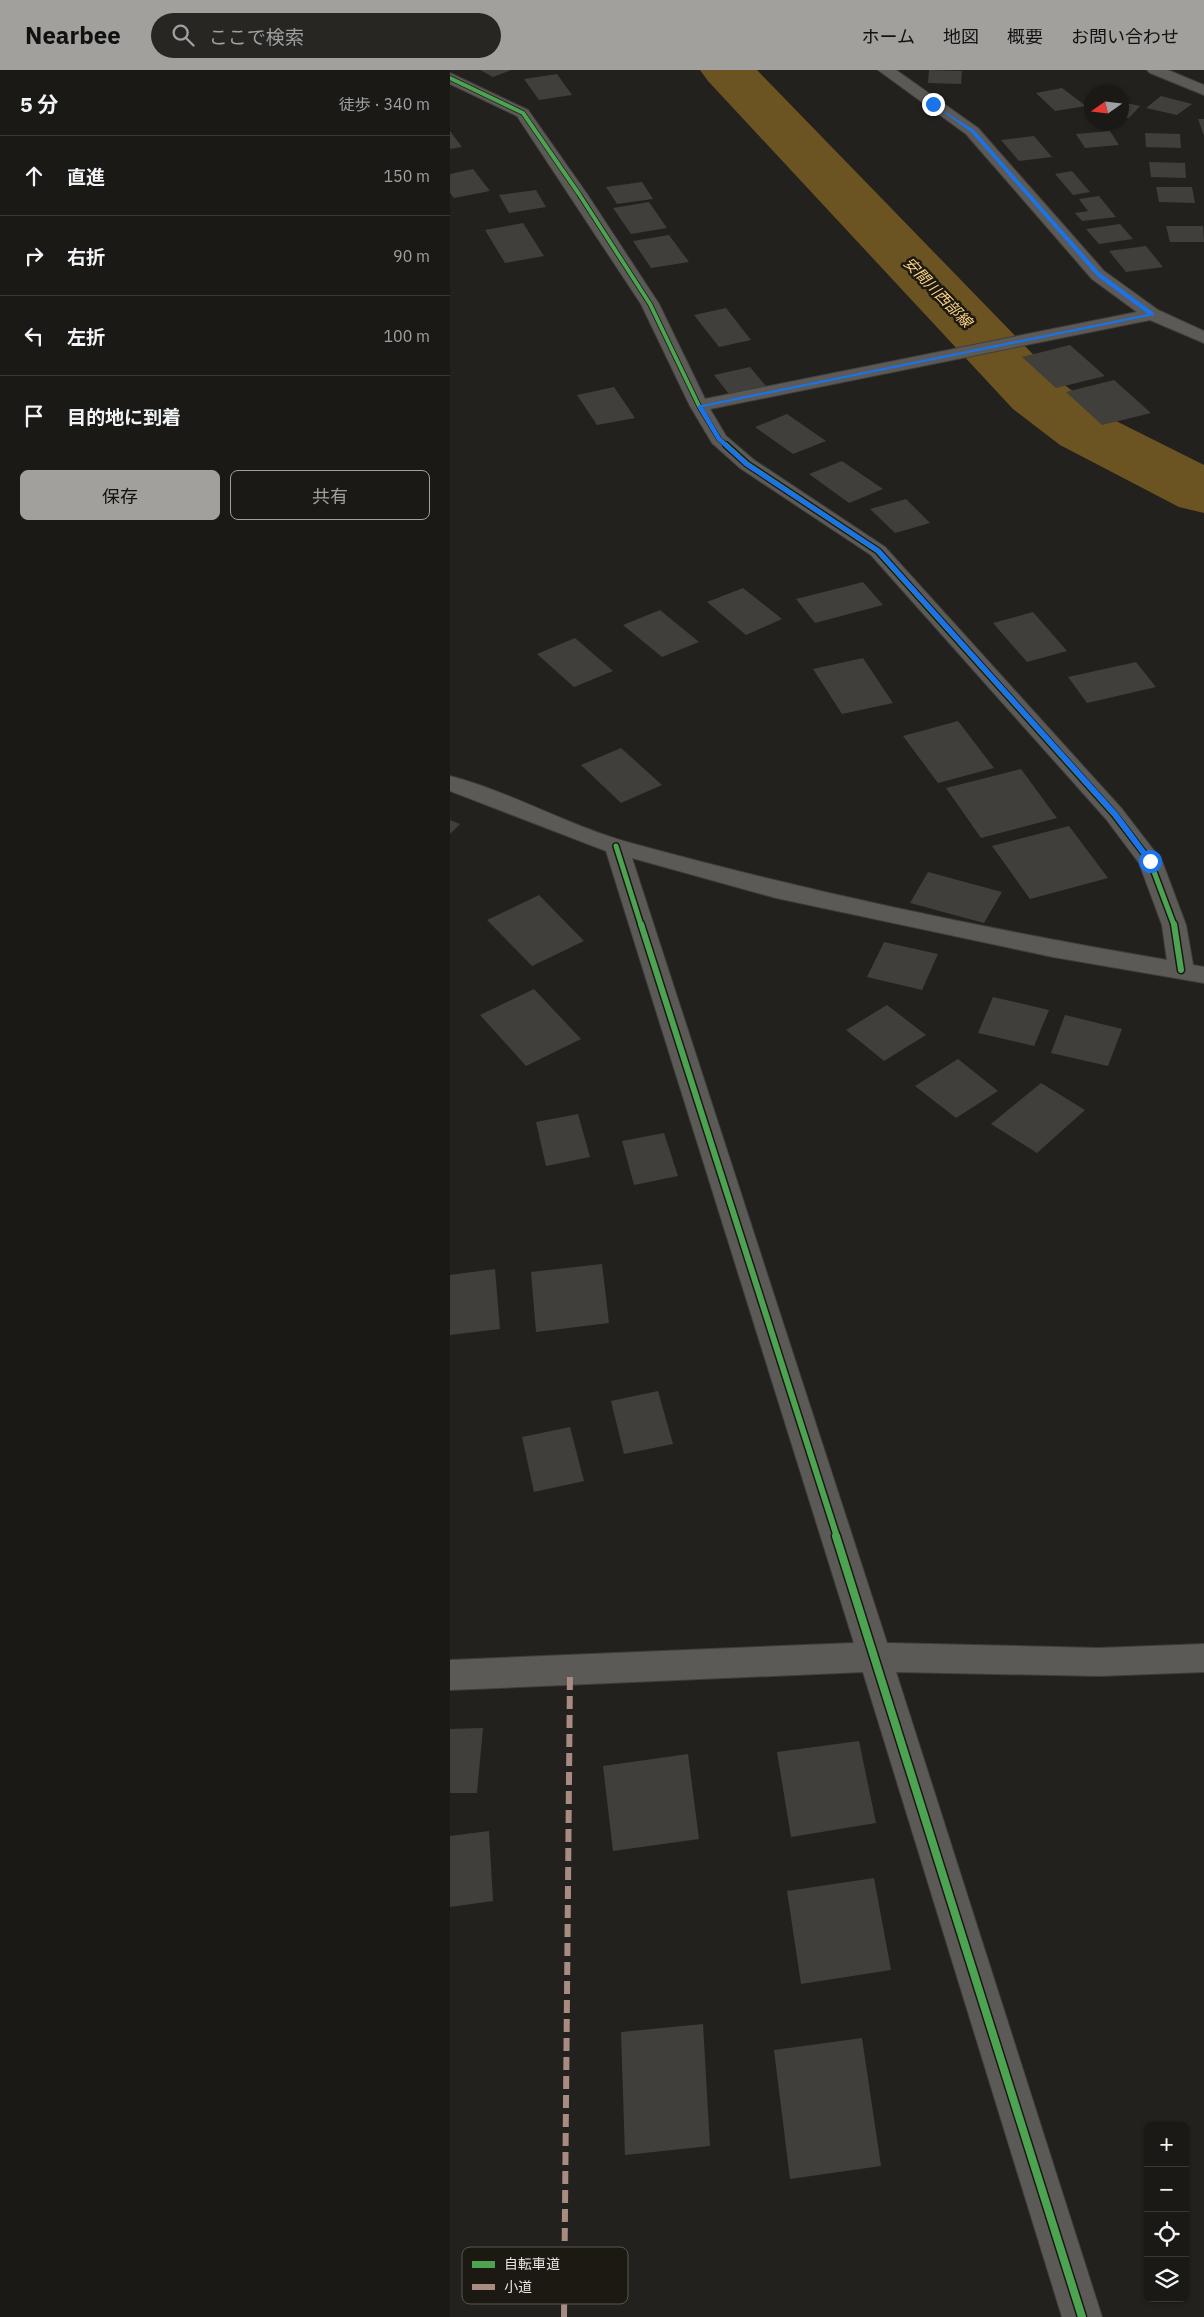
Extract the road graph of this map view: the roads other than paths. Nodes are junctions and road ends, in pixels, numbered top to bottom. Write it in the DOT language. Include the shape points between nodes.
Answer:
graph roads {
  1 [pos="886,70"];
  2 [pos="1155,70"];
  3 [pos="450,78"];
  4 [pos="1204,90"];
  5 [pos="1152,314"];
  6 [pos="1204,338"];
  7 [pos="699,406"];
  8 [pos="450,783"];
  9 [pos="616,846"];
  10 [pos="1193,972"];
  11 [pos="876,1658"];
  12 [pos="1204,1658"];
  13 [pos="450,1674"];
  14 [pos="1082,2317"];
  1 -- 5 [label="street" via="972,131 1098,274"];
  2 -- 4 [label="street"];
  3 -- 7 [label="street" via="523,113 650,304"];
  5 -- 6 [label="street"];
  5 -- 7 [label="street"];
  7 -- 10 [label="street" via="719,439 747,464 878,551 1114,814 1150,861"];
  8 -- 9 [label="street"];
  9 -- 10 [label="street" via="776,890 1053,949"];
  9 -- 11 [label="street"];
  11 -- 12 [label="street" via="1099,1662"];
  11 -- 13 [label="street"];
  11 -- 14 [label="street"];
}
